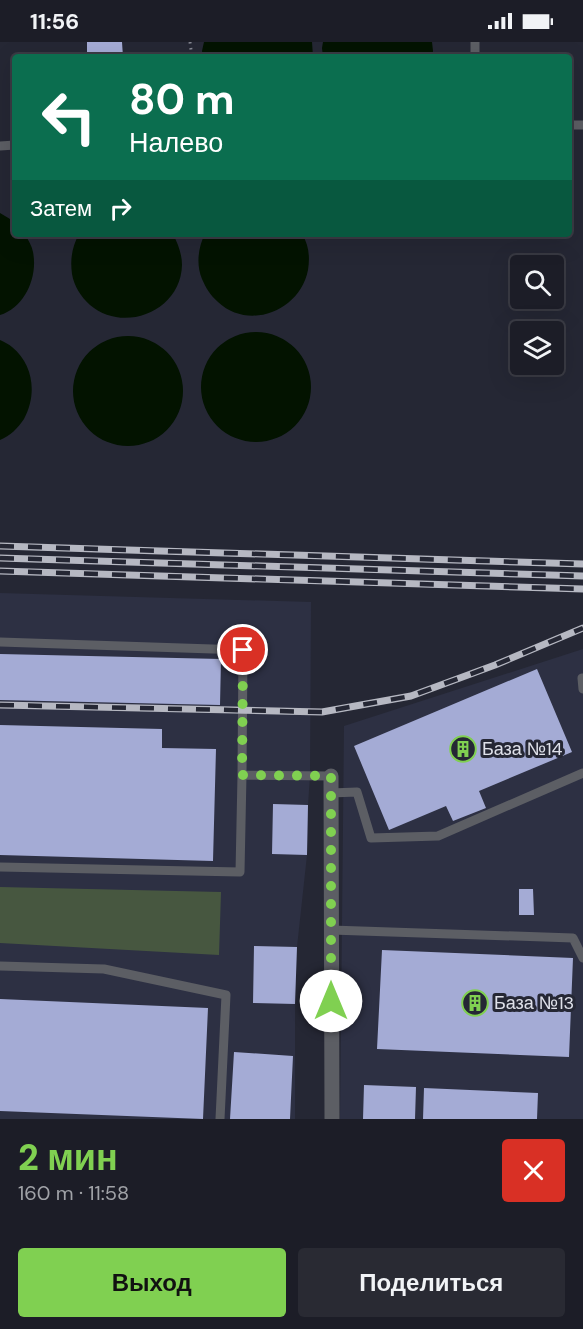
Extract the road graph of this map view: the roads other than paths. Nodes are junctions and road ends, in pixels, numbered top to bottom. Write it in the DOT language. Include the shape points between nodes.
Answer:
graph roads {
  1 [pos="0,642"];
  2 [pos="582,678"];
  3 [pos="583,689"];
  4 [pos="583,773"];
  5 [pos="242,775"];
  6 [pos="331,776"];
  7 [pos="331,793"];
  8 [pos="0,867"];
  9 [pos="331,930"];
  10 [pos="583,958"];
  11 [pos="0,966"];
  12 [pos="220,1119"];
  13 [pos="332,1119"];
  1 -- 5 [label="lane" via="243,650"];
  2 -- 3 [label="lane"];
  4 -- 7 [label="lane" via="438,836 371,838 357,792"];
  5 -- 6 [label="lane"];
  5 -- 8 [label="lane" via="240,872"];
  6 -- 7 [label="street"];
  7 -- 9 [label="street"];
  9 -- 10 [label="lane" via="573,938"];
  9 -- 13 [label="street"];
  11 -- 12 [label="lane" via="104,969 226,995"];
}
